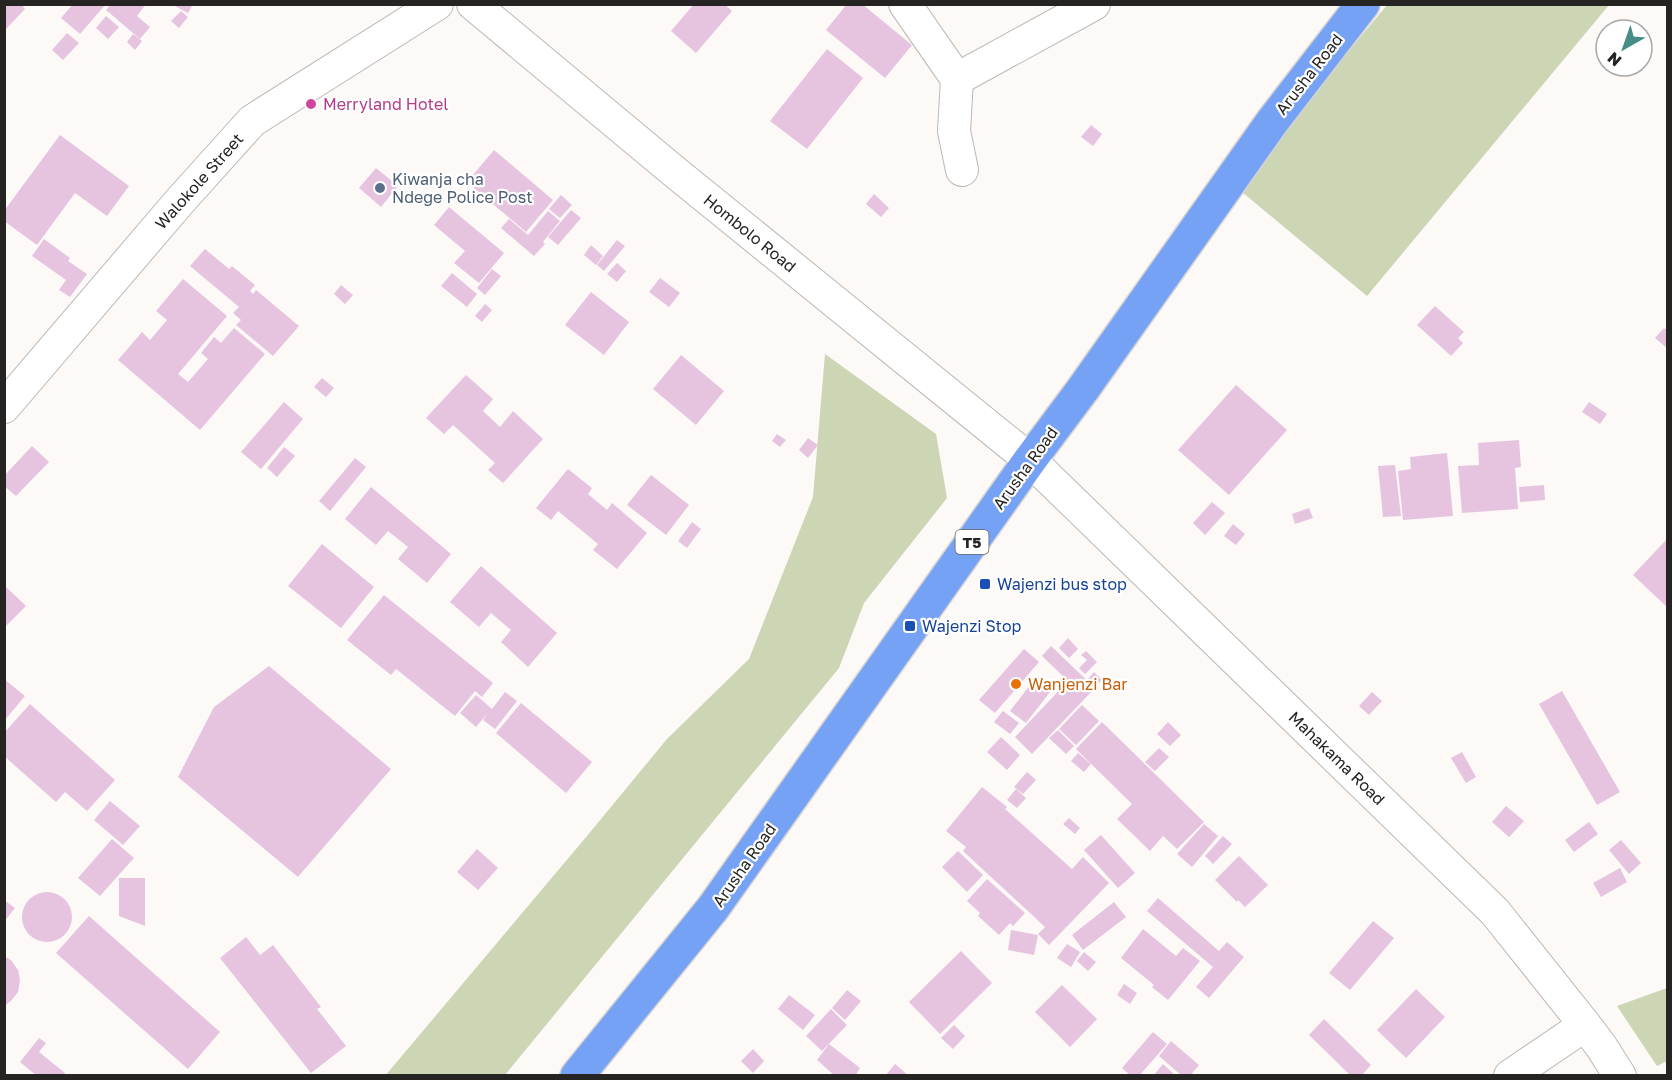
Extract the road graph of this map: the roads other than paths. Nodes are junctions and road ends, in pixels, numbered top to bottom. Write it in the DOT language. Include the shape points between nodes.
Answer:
graph roads {
  1 [pos="437,4"];
  2 [pos="472,4"];
  3 [pos="904,4"];
  4 [pos="1094,4"];
  5 [pos="1363,4"];
  6 [pos="957,79"];
  7 [pos="962,170"];
  8 [pos="7,398"];
  9 [pos="1030,460"];
  10 [pos="1593,1035"];
  11 [pos="578,1076"];
  12 [pos="1510,1076"];
  13 [pos="1620,1076"];
  1 -- 8 [label="street, Walokole Street" via="252,122"];
  2 -- 9 [label="street, Hombolo Road"];
  3 -- 6 [label="street"];
  4 -- 6 [label="street"];
  5 -- 9 [label="highway, Arusha Road / T5" via="1272,122"];
  6 -- 7 [label="street" via="954,130"];
  9 -- 10 [label="street, Mahakama Road" via="1495,912"];
  9 -- 11 [label="highway, Arusha Road / T5" via="713,908"];
  10 -- 12 [label="street"];
  10 -- 13 [label="street, Mahakama Road"];
}
